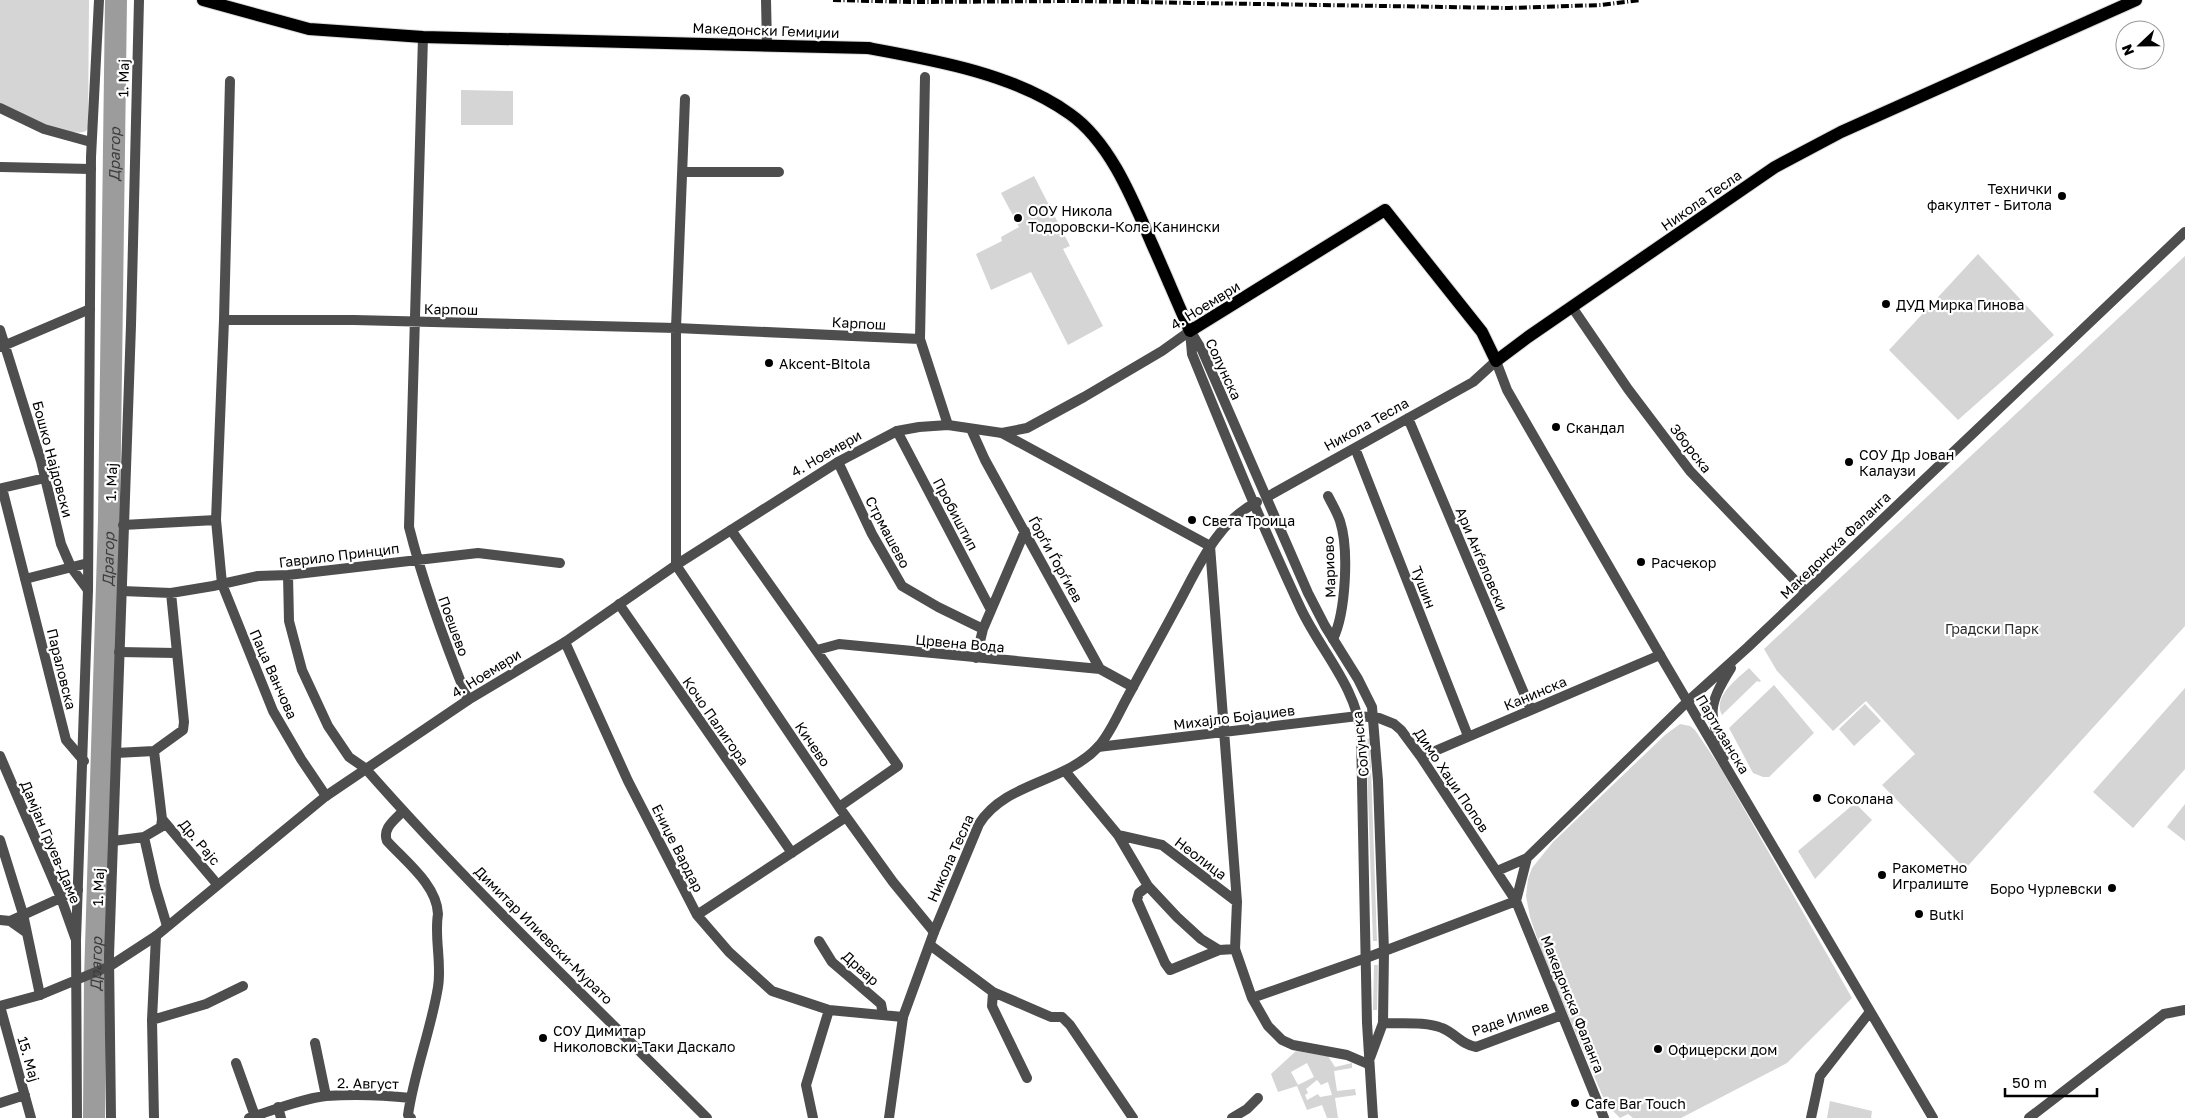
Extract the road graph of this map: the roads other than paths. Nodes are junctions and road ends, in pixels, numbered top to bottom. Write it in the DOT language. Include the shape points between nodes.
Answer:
graph roads {
  1 [pos="99,0"];
  2 [pos="139,0"];
  3 [pos="202,0"];
  4 [pos="766,0"];
  5 [pos="2136,0"];
  6 [pos="422,37"];
  7 [pos="767,45"];
  8 [pos="925,77"];
  9 [pos="230,81"];
  10 [pos="685,99"];
  11 [pos="0,108"];
  12 [pos="92,142"];
  13 [pos="1,167"];
  14 [pos="91,169"];
  15 [pos="683,172"];
  16 [pos="779,172"];
  17 [pos="2185,232"];
  18 [pos="1572,307"];
  19 [pos="90,309"];
  20 [pos="224,320"];
  21 [pos="415,322"];
  22 [pos="676,328"];
  23 [pos="0,330"];
  24 [pos="1190,331"];
  25 [pos="920,340"];
  26 [pos="3,346"];
  27 [pos="1496,361"];
  28 [pos="1408,418"];
  29 [pos="948,425"];
  30 [pos="971,429"];
  31 [pos="897,431"];
  32 [pos="1002,433"];
  33 [pos="1355,448"];
  34 [pos="838,462"];
  35 [pos="45,478"];
  36 [pos="1328,496"];
  37 [pos="1267,497"];
  38 [pos="1253,504"];
  39 [pos="216,520"];
  40 [pos="123,525"];
  41 [pos="731,530"];
  42 [pos="1025,531"];
  43 [pos="1210,546"];
  44 [pos="417,559"];
  45 [pos="88,563"];
  46 [pos="560,563"];
  47 [pos="676,565"];
  48 [pos="71,567"];
  49 [pos="288,576"];
  50 [pos="25,579"];
  51 [pos="222,584"];
  52 [pos="88,590"];
  53 [pos="122,591"];
  54 [pos="171,592"];
  55 [pos="1805,592"];
  56 [pos="619,604"];
  57 [pos="991,610"];
  58 [pos="983,629"];
  59 [pos="1333,639"];
  60 [pos="565,642"];
  61 [pos="817,650"];
  62 [pos="119,652"];
  63 [pos="176,652"];
  64 [pos="1660,655"];
  65 [pos="1738,657"];
  66 [pos="976,658"];
  67 [pos="1100,669"];
  68 [pos="1133,687"];
  69 [pos="468,700"];
  70 [pos="1687,702"];
  71 [pos="1531,710"];
  72 [pos="1358,716"];
  73 [pos="1374,716"];
  74 [pos="1224,732"];
  75 [pos="1468,736"];
  76 [pos="1098,747"];
  77 [pos="154,751"];
  78 [pos="116,753"];
  79 [pos="0,756"];
  80 [pos="1421,757"];
  81 [pos="84,761"];
  82 [pos="365,768"];
  83 [pos="1065,771"];
  84 [pos="1733,778"];
  85 [pos="326,796"];
  86 [pos="838,807"];
  87 [pos="403,811"];
  88 [pos="846,817"];
  89 [pos="162,819"];
  90 [pos="1118,835"];
  91 [pos="144,837"];
  92 [pos="0,840"];
  93 [pos="113,841"];
  94 [pos="792,853"];
  95 [pos="1527,858"];
  96 [pos="1497,871"];
  97 [pos="217,884"];
  98 [pos="1148,886"];
  99 [pos="78,890"];
  100 [pos="61,898"];
  101 [pos="1516,901"];
  102 [pos="1236,902"];
  103 [pos="23,914"];
  104 [pos="697,915"];
  105 [pos="5,921"];
  106 [pos="167,926"];
  107 [pos="934,932"];
  108 [pos="27,933"];
  109 [pos="156,936"];
  110 [pos="76,940"];
  111 [pos="819,941"];
  112 [pos="930,945"];
  113 [pos="1235,949"];
  114 [pos="1219,950"];
  115 [pos="1384,951"];
  116 [pos="1366,958"];
  117 [pos="110,966"];
  118 [pos="78,978"];
  119 [pos="243,986"];
  120 [pos="993,992"];
  121 [pos="40,994"];
  122 [pos="1252,998"];
  123 [pos="0,1006"];
  124 [pos="829,1010"];
  125 [pos="2185,1010"];
  126 [pos="1869,1013"];
  127 [pos="883,1014"];
  128 [pos="1562,1015"];
  129 [pos="903,1017"];
  130 [pos="152,1020"];
  131 [pos="1383,1023"];
  132 [pos="315,1043"];
  133 [pos="236,1063"];
  134 [pos="1368,1064"];
  135 [pos="1027,1078"];
  136 [pos="25,1095"];
  137 [pos="326,1096"];
  138 [pos="411,1098"];
  139 [pos="1258,1098"];
  140 [pos="0,1103"];
  141 [pos="278,1107"];
  142 [pos="252,1117"];
  143 [pos="2032,1117"];
  144 [pos="31,1118"];
  145 [pos="77,1118"];
  146 [pos="111,1118"];
  147 [pos="154,1118"];
  148 [pos="280,1118"];
  149 [pos="411,1118"];
  150 [pos="707,1118"];
  151 [pos="813,1118"];
  152 [pos="889,1118"];
  153 [pos="1134,1118"];
  154 [pos="1232,1118"];
  155 [pos="1372,1118"];
  156 [pos="1604,1118"];
  157 [pos="1811,1118"];
  158 [pos="1933,1118"];
  1 -- 12 [label="street, 1. Мај"];
  2 -- 40 [label="street, 1. Мај"];
  3 -- 6 [label="main road, Македонски Гемиџии" via="309,28"];
  4 -- 7 [label="street"];
  5 -- 18 [label="main road, Никола Тесла" via="1841,132 1783,163"];
  6 -- 7 [label="main road, Македонски Гемиџии"];
  6 -- 21 [label="street, Поешево"];
  7 -- 24 [label="main road, Македонски Гемиџии" via="868,48 928,59 1002,80 1071,114 1098,142 1127,185"];
  8 -- 25 [label="street"];
  9 -- 20 [label="street, Паца Ванчова"];
  10 -- 15 [label="street"];
  11 -- 12 [label="street" via="44,129"];
  12 -- 14 [label="street, 1. Мај"];
  13 -- 14 [label="street"];
  14 -- 19 [label="street, 1. Мај"];
  15 -- 16 [label="street"];
  15 -- 22 [label="street"];
  17 -- 55 [label="street, Македонска Фаланга"];
  18 -- 27 [label="main road, Никола Тесла"];
  18 -- 55 [label="street, Зборска" via="1690,471"];
  19 -- 26 [label="street"];
  19 -- 45 [label="street, 1. Мај"];
  20 -- 21 [label="street, Карпош"];
  20 -- 39 [label="street, Паца Ванчова"];
  21 -- 22 [label="street, Карпош"];
  21 -- 44 [label="street, Поешево" via="409,527"];
  22 -- 25 [label="street, Карпош"];
  22 -- 47 [label="street"];
  23 -- 26 [label="street, Бошко Најдовски"];
  24 -- 27 [label="main road, 4. Ноември" via="1385,210 1482,332"];
  24 -- 32 [label="street, 4. Ноември" via="1162,351 1039,422"];
  24 -- 37 [label="street, Солунска" via="1202,350"];
  24 -- 38 [label="street, Солунска" via="1192,354"];
  25 -- 29 [label="street"];
  26 -- 35 [label="street, Бошко Најдовски"];
  27 -- 28 [label="street, Никола Тесла" via="1472,382"];
  27 -- 64 [label="street, Партизанска" via="1507,390"];
  28 -- 33 [label="street, Никола Тесла"];
  28 -- 71 [label="street, Ари Анѓеловски"];
  29 -- 30 [label="street, 4. Ноември"];
  29 -- 31 [label="street, 4. Ноември"];
  30 -- 32 [label="street, 4. Ноември"];
  30 -- 42 [label="street, Ѓорѓи Ѓорѓиев"];
  31 -- 34 [label="street, 4. Ноември"];
  31 -- 57 [label="street, Пробиштип"];
  32 -- 43 [label="street"];
  33 -- 37 [label="street, Никола Тесла"];
  33 -- 75 [label="street, Тушин"];
  34 -- 41 [label="street, 4. Ноември"];
  34 -- 58 [label="street, Стрмашево" via="872,534 902,586"];
  35 -- 48 [label="street, Бошко Најдовски" via="61,544"];
  35 -- 50 [label="street, Параловска" via="2,488"];
  36 -- 59 [label="street, Мариово" via="1340,520 1343,548 1343,609"];
  37 -- 38 [label="street, Никола Тесла"];
  37 -- 59 [label="street, Солунска" via="1308,593"];
  38 -- 43 [label="street, Никола Тесла" via="1232,519"];
  38 -- 72 [label="street, Солунска" via="1306,619 1350,694"];
  39 -- 40 [label="street"];
  39 -- 51 [label="street, Паца Ванчова"];
  40 -- 53 [label="street, 1. Мај"];
  41 -- 47 [label="street, 4. Ноември"];
  41 -- 61 [label="street"];
  42 -- 57 [label="street"];
  42 -- 67 [label="street, Ѓорѓи Ѓорѓиев"];
  43 -- 68 [label="street, Никола Тесла"];
  43 -- 74 [label="street"];
  44 -- 46 [label="street, Гаврило Принцип" via="478,554"];
  44 -- 49 [label="street, Гаврило Принцип"];
  44 -- 69 [label="street, Поешево" via="440,631"];
  45 -- 48 [label="street"];
  45 -- 52 [label="street, 1. Мај"];
  47 -- 56 [label="street, 4. Ноември"];
  47 -- 86 [label="street, Кичево"];
  48 -- 50 [label="street"];
  48 -- 52 [label="street, Бошко Најдовски"];
  49 -- 51 [label="street, Гаврило Принцип" via="258,576"];
  49 -- 82 [label="street, Димитар Илиевски-Мурато" via="289,621 302,670 328,726 349,757"];
  50 -- 81 [label="street, Параловска" via="66,740"];
  51 -- 54 [label="street, Гаврило Принцип"];
  51 -- 85 [label="street, Паца Ванчова" via="273,711"];
  52 -- 81 [label="street, 1. Мај"];
  53 -- 54 [label="street, Гаврило Принцип"];
  53 -- 62 [label="street, 1. Мај"];
  54 -- 63 [label="street"];
  55 -- 65 [label="street, Македонска Фаланга"];
  56 -- 60 [label="street, 4. Ноември"];
  56 -- 94 [label="street, Кочо Палигора"];
  57 -- 58 [label="street"];
  58 -- 66 [label="street"];
  59 -- 73 [label="street, Солунска" via="1362,686"];
  60 -- 69 [label="street, 4. Ноември"];
  60 -- 104 [label="street, Ениџе Вардар" via="628,781"];
  61 -- 66 [label="street, Црвена Вода" via="839,644"];
  61 -- 86 [label="street" via="898,766"];
  62 -- 63 [label="street"];
  62 -- 78 [label="street, 1. Мај"];
  63 -- 77 [label="street" via="183,730"];
  64 -- 70 [label="street, Партизанска"];
  64 -- 71 [label="street, Канинска"];
  65 -- 70 [label="street, Македонска Фаланга"];
  65 -- 84 [label="street" via="1718,689 1712,708 1713,724"];
  66 -- 67 [label="street, Црвена Вода"];
  67 -- 68 [label="street"];
  68 -- 76 [label="street, Никола Тесла"];
  69 -- 82 [label="street, 4. Ноември"];
  70 -- 84 [label="street, Партизанска"];
  70 -- 95 [label="street, Македонска Фаланга"];
  71 -- 75 [label="street, Канинска"];
  72 -- 73 [label="street, Михајло Бојаџиев"];
  72 -- 74 [label="street, Михајло Бојаџиев"];
  72 -- 116 [label="street, Солунска"];
  73 -- 80 [label="street, Димо Хаџи Попов" via="1394,724"];
  73 -- 115 [label="street, Солунска"];
  74 -- 76 [label="street, Михајло Бојаџиев"];
  74 -- 102 [label="street"];
  75 -- 80 [label="street, Канинска"];
  76 -- 83 [label="street, Никола Тесла"];
  77 -- 78 [label="street"];
  77 -- 89 [label="street"];
  78 -- 93 [label="street, 1. Мај"];
  79 -- 100 [label="street, Дамјан Груев-Даме"];
  80 -- 96 [label="street, Димо Хаџи Попов"];
  81 -- 99 [label="street, 1. Мај"];
  82 -- 85 [label="street, 4. Ноември"];
  82 -- 87 [label="street, Димитар Илиевски-Мурато"];
  83 -- 90 [label="street"];
  83 -- 107 [label="street, Никола Тесла" via="1005,798 988,811 973,837"];
  84 -- 126 [label="street, Партизанска"];
  85 -- 97 [label="street, 4. Ноември"];
  86 -- 88 [label="street, Кичево"];
  87 -- 138 [label="street" via="387,829 387,841 427,885 438,904 438,985"];
  87 -- 150 [label="street, Димитар Илиевски-Мурато"];
  88 -- 94 [label="street"];
  88 -- 107 [label="street, Кичево"];
  89 -- 91 [label="street" via="161,826"];
  89 -- 97 [label="street, Др. Рајс"];
  90 -- 98 [label="street"];
  90 -- 102 [label="street, Неолица" via="1162,845"];
  91 -- 93 [label="street"];
  91 -- 106 [label="street"];
  92 -- 103 [label="street"];
  93 -- 117 [label="street, 1. Мај"];
  94 -- 104 [label="street"];
  95 -- 96 [label="street, Македонска Фаланга"];
  95 -- 101 [label="street"];
  96 -- 101 [label="street, Македонска Фаланга"];
  97 -- 106 [label="street, 4. Ноември"];
  98 -- 114 [label="street" via="1177,917"];
  98 -- 114 [label="street" via="1139,893 1137,900 1170,970"];
  99 -- 100 [label="street"];
  99 -- 110 [label="street, 1. Мај"];
  100 -- 103 [label="street"];
  100 -- 110 [label="street, Дамјан Груев-Даме"];
  101 -- 115 [label="street"];
  101 -- 128 [label="street, Македонска Фаланга"];
  102 -- 113 [label="street"];
  103 -- 105 [label="street"];
  103 -- 108 [label="street"];
  104 -- 124 [label="street, Ениџе Вардар" via="729,952 772,991"];
  105 -- 108 [label="street"];
  106 -- 109 [label="street, 4. Ноември"];
  107 -- 112 [label="street, Никола Тесла"];
  108 -- 121 [label="street"];
  109 -- 117 [label="street, 4. Ноември"];
  109 -- 130 [label="street"];
  110 -- 118 [label="street, 1. Мај"];
  111 -- 127 [label="street, Дрвар" via="832,962 881,1004"];
  112 -- 120 [label="street"];
  112 -- 129 [label="street, Никола Тесла"];
  113 -- 114 [label="street"];
  113 -- 122 [label="street"];
  115 -- 116 [label="street"];
  115 -- 131 [label="street, Солунска"];
  116 -- 122 [label="street"];
  116 -- 134 [label="street, Солунска"];
  117 -- 118 [label="street, 4. Ноември"];
  117 -- 146 [label="street, 1. Мај"];
  118 -- 121 [label="street, 4. Ноември"];
  118 -- 145 [label="street, 1. Мај"];
  119 -- 130 [label="street" via="206,1004"];
  120 -- 135 [label="street" via="992,1006"];
  120 -- 153 [label="street" via="1051,1017 1062,1017 1070,1024"];
  121 -- 123 [label="street, 4. Ноември"];
  122 -- 134 [label="street" via="1268,1026 1282,1040 1346,1055"];
  123 -- 136 [label="street, 15. Maj"];
  124 -- 127 [label="street, Ениџе Вардар"];
  124 -- 151 [label="street" via="806,1085"];
  125 -- 143 [label="street" via="2164,1014"];
  126 -- 157 [label="street" via="1820,1076"];
  126 -- 158 [label="street, Партизанска"];
  127 -- 129 [label="street, Ениџе Вардар"];
  128 -- 131 [label="street, Раде Илиев" via="1476,1047 1468,1046 1440,1027"];
  128 -- 156 [label="street, Македонска Фаланга"];
  129 -- 152 [label="street, Никола Тесла"];
  130 -- 147 [label="street"];
  131 -- 134 [label="street, Солунска"];
  132 -- 137 [label="street, 2. Август"];
  133 -- 142 [label="street, 2. Август"];
  134 -- 155 [label="street, Солунска"];
  136 -- 140 [label="street"];
  136 -- 144 [label="street, 15. Maj"];
  137 -- 138 [label="street, 2. Август"];
  137 -- 141 [label="street, 2. Август"];
  138 -- 149 [label="street" via="408,1115"];
  139 -- 154 [label="street"];
  141 -- 142 [label="street, 2. Август"];
  141 -- 148 [label="street"];
}
